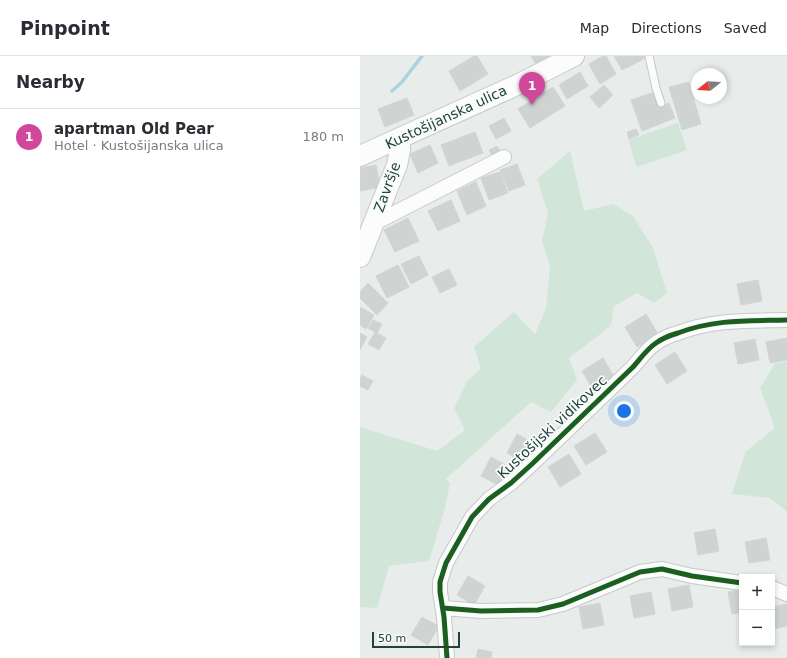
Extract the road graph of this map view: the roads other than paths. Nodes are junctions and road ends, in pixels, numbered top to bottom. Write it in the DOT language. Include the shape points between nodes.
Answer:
graph roads {
  1 [pos="574,56"];
  2 [pos="649,56"];
  3 [pos="661,102"];
  4 [pos="400,139"];
  5 [pos="360,156"];
  6 [pos="504,157"];
  7 [pos="373,224"];
  8 [pos="360,257"];
  9 [pos="787,320"];
  10 [pos="739,582"];
  11 [pos="775,589"];
  12 [pos="787,594"];
  13 [pos="443,608"];
  14 [pos="447,658"];
  1 -- 4 [label="street, Kustošijanska ulica"];
  2 -- 3 [label="lane"];
  4 -- 5 [label="street, Kustošijanska ulica"];
  4 -- 7 [label="street, Završje" via="397,165"];
  6 -- 7 [label="street"];
  7 -- 8 [label="street, Završje"];
  9 -- 13 [label="street, Kustošijski vidikovec" via="725,321 677,333 657,342 532,464 489,499 472,517 446,563 440,582"];
  10 -- 13 [label="street" via="692,576 662,569 640,572 563,604 538,610 481,611"];
  11 -- 12 [label="street"];
  13 -- 14 [label="street, Kustošijski vidikovec"];
}
